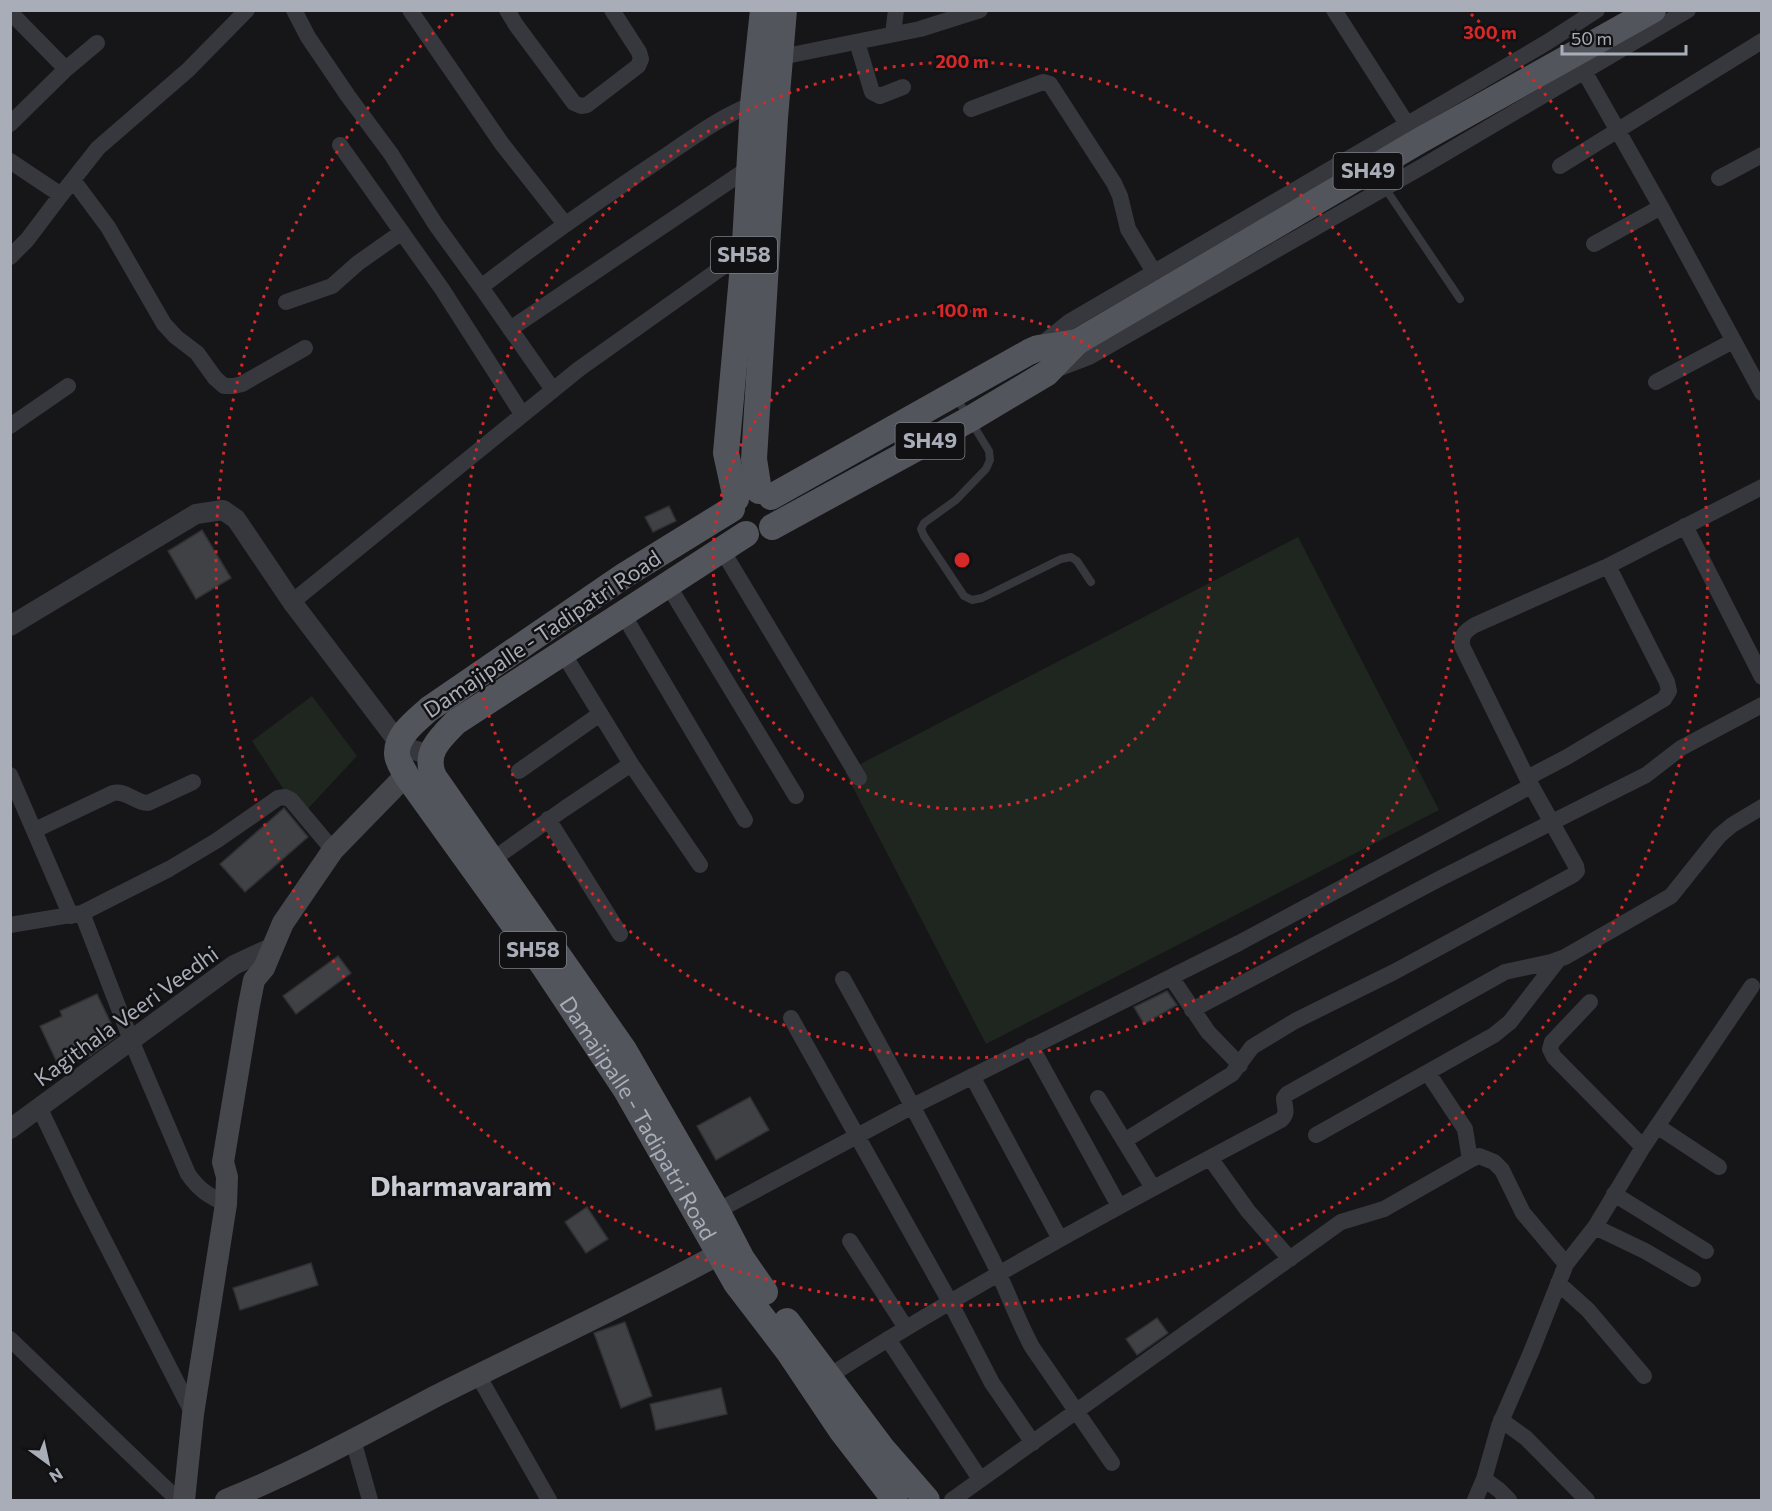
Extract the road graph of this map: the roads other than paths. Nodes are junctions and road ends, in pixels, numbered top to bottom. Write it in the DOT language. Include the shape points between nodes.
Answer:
graph roads {
  1 [pos="247,10"];
  2 [pos="294,10"];
  3 [pos="410,10"];
  4 [pos="507,10"];
  5 [pos="612,10"];
  6 [pos="763,10"];
  7 [pos="784,10"];
  8 [pos="896,10"];
  9 [pos="980,10"];
  10 [pos="1334,10"];
  11 [pos="1597,10"];
  12 [pos="1653,10"];
  13 [pos="1688,10"];
  14 [pos="10,12"];
  15 [pos="893,34"];
  16 [pos="1761,41"];
  17 [pos="857,42"];
  18 [pos="98,43"];
  19 [pos="768,60"];
  20 [pos="66,69"];
  21 [pos="1584,71"];
  22 [pos="903,87"];
  23 [pos="753,104"];
  24 [pos="971,109"];
  25 [pos="10,124"];
  26 [pos="1407,124"];
  27 [pos="1618,130"];
  28 [pos="340,145"];
  29 [pos="1761,156"];
  30 [pos="10,161"];
  31 [pos="1560,166"];
  32 [pos="749,168"];
  33 [pos="1719,178"];
  34 [pos="73,180"];
  35 [pos="1385,188"];
  36 [pos="61,195"];
  37 [pos="1661,207"];
  38 [pos="565,224"];
  39 [pos="402,232"];
  40 [pos="1594,244"];
  41 [pos="10,256"];
  42 [pos="751,262"];
  43 [pos="1154,272"];
  44 [pos="482,287"];
  45 [pos="1460,299"];
  46 [pos="286,302"];
  47 [pos="510,329"];
  48 [pos="1082,339"];
  49 [pos="1733,341"];
  50 [pos="305,348"];
  51 [pos="1038,348"];
  52 [pos="1047,373"];
  53 [pos="1656,382"];
  54 [pos="68,386"];
  55 [pos="553,390"];
  56 [pos="1761,393"];
  57 [pos="954,394"];
  58 [pos="522,414"];
  59 [pos="970,419"];
  60 [pos="10,426"];
  61 [pos="1761,486"];
  62 [pos="749,499"];
  63 [pos="1685,526"];
  64 [pos="772,527"];
  65 [pos="746,534"];
  66 [pos="722,550"];
  67 [pos="1608,566"];
  68 [pos="1091,582"];
  69 [pos="668,585"];
  70 [pos="292,602"];
  71 [pos="623,614"];
  72 [pos="10,626"];
  73 [pos="563,653"];
  74 [pos="1761,677"];
  75 [pos="1761,705"];
  76 [pos="600,714"];
  77 [pos="399,742"];
  78 [pos="631,764"];
  79 [pos="422,766"];
  80 [pos="519,771"];
  81 [pos="10,775"];
  82 [pos="859,778"];
  83 [pos="193,782"];
  84 [pos="1529,782"];
  85 [pos="796,796"];
  86 [pos="1761,807"];
  87 [pos="548,819"];
  88 [pos="745,820"];
  89 [pos="1551,821"];
  90 [pos="35,830"];
  91 [pos="333,850"];
  92 [pos="492,860"];
  93 [pos="700,865"];
  94 [pos="76,915"];
  95 [pos="10,925"];
  96 [pos="620,934"];
  97 [pos="273,947"];
  98 [pos="1558,960"];
  99 [pos="1170,977"];
  100 [pos="843,979"];
  101 [pos="1752,986"];
  102 [pos="1590,1002"];
  103 [pos="1192,1010"];
  104 [pos="791,1018"];
  105 [pos="131,1040"];
  106 [pos="1031,1046"];
  107 [pos="1240,1065"];
  108 [pos="1428,1073"];
  109 [pos="972,1076"];
  110 [pos="1098,1098"];
  111 [pos="913,1106"];
  112 [pos="40,1109"];
  113 [pos="1657,1126"];
  114 [pos="10,1129"];
  115 [pos="1316,1135"];
  116 [pos="857,1136"];
  117 [pos="1124,1141"];
  118 [pos="1643,1147"];
  119 [pos="1210,1158"];
  120 [pos="1470,1160"];
  121 [pos="1719,1167"];
  122 [pos="1153,1188"];
  123 [pos="1614,1194"];
  124 [pos="226,1204"];
  125 [pos="1119,1206"];
  126 [pos="717,1211"];
  127 [pos="1595,1227"];
  128 [pos="1060,1239"];
  129 [pos="849,1241"];
  130 [pos="1706,1251"];
  131 [pos="719,1254"];
  132 [pos="1290,1259"];
  133 [pos="1566,1264"];
  134 [pos="999,1274"];
  135 [pos="1693,1279"];
  136 [pos="1558,1282"];
  137 [pos="950,1302"];
  138 [pos="906,1328"];
  139 [pos="10,1339"];
  140 [pos="888,1339"];
  141 [pos="829,1376"];
  142 [pos="1644,1376"];
  143 [pos="478,1377"];
  144 [pos="1076,1412"];
  145 [pos="193,1414"];
  146 [pos="1501,1420"];
  147 [pos="353,1440"];
  148 [pos="1033,1443"];
  149 [pos="1112,1463"];
  150 [pos="980,1479"];
  151 [pos="1484,1479"];
  152 [pos="178,1500"];
  153 [pos="184,1500"];
  154 [pos="226,1500"];
  155 [pos="370,1500"];
  156 [pos="549,1500"];
  157 [pos="895,1500"];
  158 [pos="927,1500"];
  159 [pos="952,1500"];
  160 [pos="1474,1500"];
  161 [pos="1509,1500"];
  162 [pos="1587,1500"];
  1 -- 34 [label="street" via="188,70 104,142"];
  2 -- 44 [label="street" via="308,37 391,154 435,225"];
  3 -- 38 [label="street" via="502,144"];
  4 -- 5 [label="street" via="574,103 581,106 641,60"];
  6 -- 19 [label="main road, SH58"];
  7 -- 19 [label="main road, SH58"];
  8 -- 15 [label="street"];
  9 -- 15 [label="street"];
  10 -- 26 [label="street"];
  11 -- 26 [label="street"];
  12 -- 48 [label="main road, SH49" via="1419,141"];
  13 -- 21 [label="street"];
  14 -- 20 [label="street"];
  15 -- 17 [label="street"];
  16 -- 27 [label="street"];
  17 -- 19 [label="street"];
  17 -- 22 [label="street" via="872,92 880,96"];
  18 -- 20 [label="street"];
  19 -- 23 [label="main road, SH58"];
  19 -- 42 [label="main road, SH58"];
  20 -- 25 [label="street"];
  21 -- 27 [label="street"];
  21 -- 35 [label="street"];
  23 -- 32 [label="main road, SH58"];
  23 -- 38 [label="street" via="693,138"];
  24 -- 43 [label="street" via="1043,82 1050,84 1114,183 1128,229"];
  26 -- 43 [label="street"];
  27 -- 31 [label="street"];
  27 -- 37 [label="street"];
  28 -- 39 [label="street"];
  29 -- 33 [label="street"];
  30 -- 36 [label="street"];
  32 -- 42 [label="main road, SH58"];
  32 -- 47 [label="street"];
  34 -- 36 [label="street"];
  34 -- 50 [label="street" via="108,227 164,324 197,353 224,386 242,384"];
  35 -- 45 [label="lane"];
  35 -- 52 [label="street" via="1089,357"];
  36 -- 41 [label="street"];
  37 -- 40 [label="street"];
  37 -- 49 [label="street"];
  38 -- 44 [label="street"];
  39 -- 46 [label="street" via="358,262 332,286"];
  39 -- 58 [label="street"];
  42 -- 55 [label="street"];
  42 -- 62 [label="main road, SH58" via="754,459"];
  43 -- 51 [label="street" via="1069,322"];
  44 -- 47 [label="street"];
  47 -- 55 [label="street"];
  48 -- 51 [label="main road, SH49"];
  48 -- 52 [label="main road, SH49"];
  49 -- 53 [label="street"];
  49 -- 56 [label="street"];
  51 -- 57 [label="main road, SH49"];
  52 -- 59 [label="main road, SH49"];
  54 -- 60 [label="street"];
  55 -- 58 [label="street"];
  57 -- 59 [label="lane"];
  57 -- 62 [label="main road, SH49"];
  58 -- 70 [label="street"];
  59 -- 64 [label="main road, SH49"];
  59 -- 68 [label="lane" via="989,451 986,469 957,501 921,529 964,596 972,600 982,598 1071,557"];
  61 -- 63 [label="street"];
  62 -- 64 [label="main road, SH58" via="775,503 777,515"];
  62 -- 65 [label="main road, SH58" via="732,516 735,526"];
  62 -- 77 [label="main road, Damajipalle - Tadipatri Road" via="522,643 429,709"];
  63 -- 67 [label="street"];
  63 -- 74 [label="street"];
  64 -- 65 [label="main road, Damajipalle - Tadipatri Road" via="760,535"];
  65 -- 66 [label="main road, Damajipalle - Tadipatri Road"];
  66 -- 69 [label="main road, Damajipalle - Tadipatri Road"];
  66 -- 82 [label="street"];
  67 -- 84 [label="street" via="1669,691 1664,699"];
  67 -- 84 [label="street" via="1474,626 1461,637"];
  69 -- 71 [label="main road, Damajipalle - Tadipatri Road"];
  69 -- 85 [label="street"];
  70 -- 72 [label="street" via="236,519 223,510 196,514"];
  70 -- 77 [label="street"];
  71 -- 73 [label="main road, Damajipalle - Tadipatri Road"];
  71 -- 88 [label="street"];
  73 -- 76 [label="street"];
  73 -- 79 [label="main road, Damajipalle - Tadipatri Road" via="456,722 438,740"];
  75 -- 89 [label="street" via="1681,748 1646,775"];
  76 -- 78 [label="street"];
  76 -- 80 [label="street"];
  77 -- 79 [label="main road, Damajipalle - Tadipatri Road / SH58" via="397,755"];
  78 -- 87 [label="street"];
  78 -- 93 [label="street"];
  79 -- 91 [label="main road"];
  79 -- 92 [label="main road, Damajipalle - Tadipatri Road / SH58" via="434,777"];
  79 -- 131 [label="main road, Damajipalle - Tadipatri Road / SH58" via="527,942 626,1090"];
  81 -- 90 [label="street"];
  83 -- 90 [label="street" via="148,803 120,791 113,793"];
  84 -- 89 [label="street"];
  84 -- 99 [label="street" via="1239,943"];
  86 -- 98 [label="street" via="1719,836 1671,896"];
  87 -- 92 [label="street"];
  87 -- 96 [label="street"];
  89 -- 103 [label="street"];
  89 -- 107 [label="street" via="1576,866 1573,875 1295,1021 1247,1051"];
  90 -- 94 [label="street"];
  91 -- 94 [label="street" via="291,800 278,798 169,869"];
  91 -- 97 [label="main road" via="283,923"];
  92 -- 126 [label="main road, Damajipalle - Tadipatri Road / SH58" via="624,1050"];
  94 -- 95 [label="street"];
  94 -- 105 [label="street"];
  97 -- 105 [label="street, Kagithala Veeri Veedhi" via="234,964"];
  97 -- 124 [label="main road" via="264,968 267,984 236,1160 227,1177"];
  98 -- 108 [label="street" via="1502,1030"];
  98 -- 119 [label="street" via="1505,972 1287,1094 1285,1116"];
  99 -- 103 [label="street"];
  99 -- 106 [label="street"];
  100 -- 111 [label="street"];
  101 -- 113 [label="street"];
  102 -- 118 [label="street" via="1552,1042 1550,1049"];
  103 -- 107 [label="street"];
  104 -- 116 [label="street"];
  105 -- 112 [label="street, Kagithala Veeri Veedhi"];
  105 -- 124 [label="street" via="188,1174 202,1191"];
  106 -- 109 [label="street"];
  106 -- 125 [label="street"];
  107 -- 117 [label="street" via="1232,1074"];
  108 -- 115 [label="street"];
  108 -- 120 [label="street" via="1465,1129"];
  109 -- 111 [label="street"];
  109 -- 128 [label="street"];
  110 -- 117 [label="street"];
  111 -- 116 [label="street"];
  111 -- 134 [label="street"];
  112 -- 114 [label="street, Kagithala Veeri Veedhi"];
  112 -- 145 [label="street"];
  113 -- 118 [label="street"];
  113 -- 121 [label="street"];
  116 -- 126 [label="street"];
  116 -- 137 [label="street"];
  117 -- 122 [label="street"];
  118 -- 123 [label="street"];
  119 -- 122 [label="street"];
  119 -- 132 [label="street" via="1248,1211"];
  120 -- 132 [label="street" via="1384,1209 1341,1222"];
  120 -- 133 [label="street" via="1479,1156 1502,1170 1523,1213"];
  122 -- 125 [label="street"];
  123 -- 127 [label="street"];
  123 -- 130 [label="street"];
  124 -- 145 [label="main road"];
  125 -- 128 [label="street"];
  126 -- 141 [label="main road, Damajipalle - Tadipatri Road / SH58" via="750,1272"];
  127 -- 133 [label="street"];
  127 -- 135 [label="street"];
  128 -- 134 [label="street"];
  129 -- 138 [label="street"];
  131 -- 143 [label="main road"];
  131 -- 157 [label="main road, Damajipalle - Tadipatri Road / SH58" via="841,1430"];
  132 -- 144 [label="street"];
  133 -- 136 [label="street"];
  134 -- 137 [label="street"];
  134 -- 144 [label="street" via="1032,1347"];
  136 -- 142 [label="street" via="1588,1310"];
  136 -- 146 [label="street"];
  137 -- 138 [label="street"];
  137 -- 148 [label="street" via="992,1383"];
  138 -- 140 [label="street"];
  139 -- 152 [label="street"];
  140 -- 141 [label="street"];
  140 -- 150 [label="street"];
  141 -- 158 [label="main road, Damajipalle - Tadipatri Road / SH58" via="882,1449"];
  143 -- 147 [label="main road"];
  143 -- 156 [label="street"];
  144 -- 148 [label="street"];
  144 -- 149 [label="street"];
  145 -- 153 [label="main road"];
  146 -- 151 [label="street"];
  146 -- 162 [label="street" via="1526,1438"];
  147 -- 154 [label="main road" via="281,1478"];
  147 -- 155 [label="street"];
  148 -- 150 [label="street"];
  150 -- 159 [label="street"];
  151 -- 160 [label="street"];
  151 -- 161 [label="street"];
}
